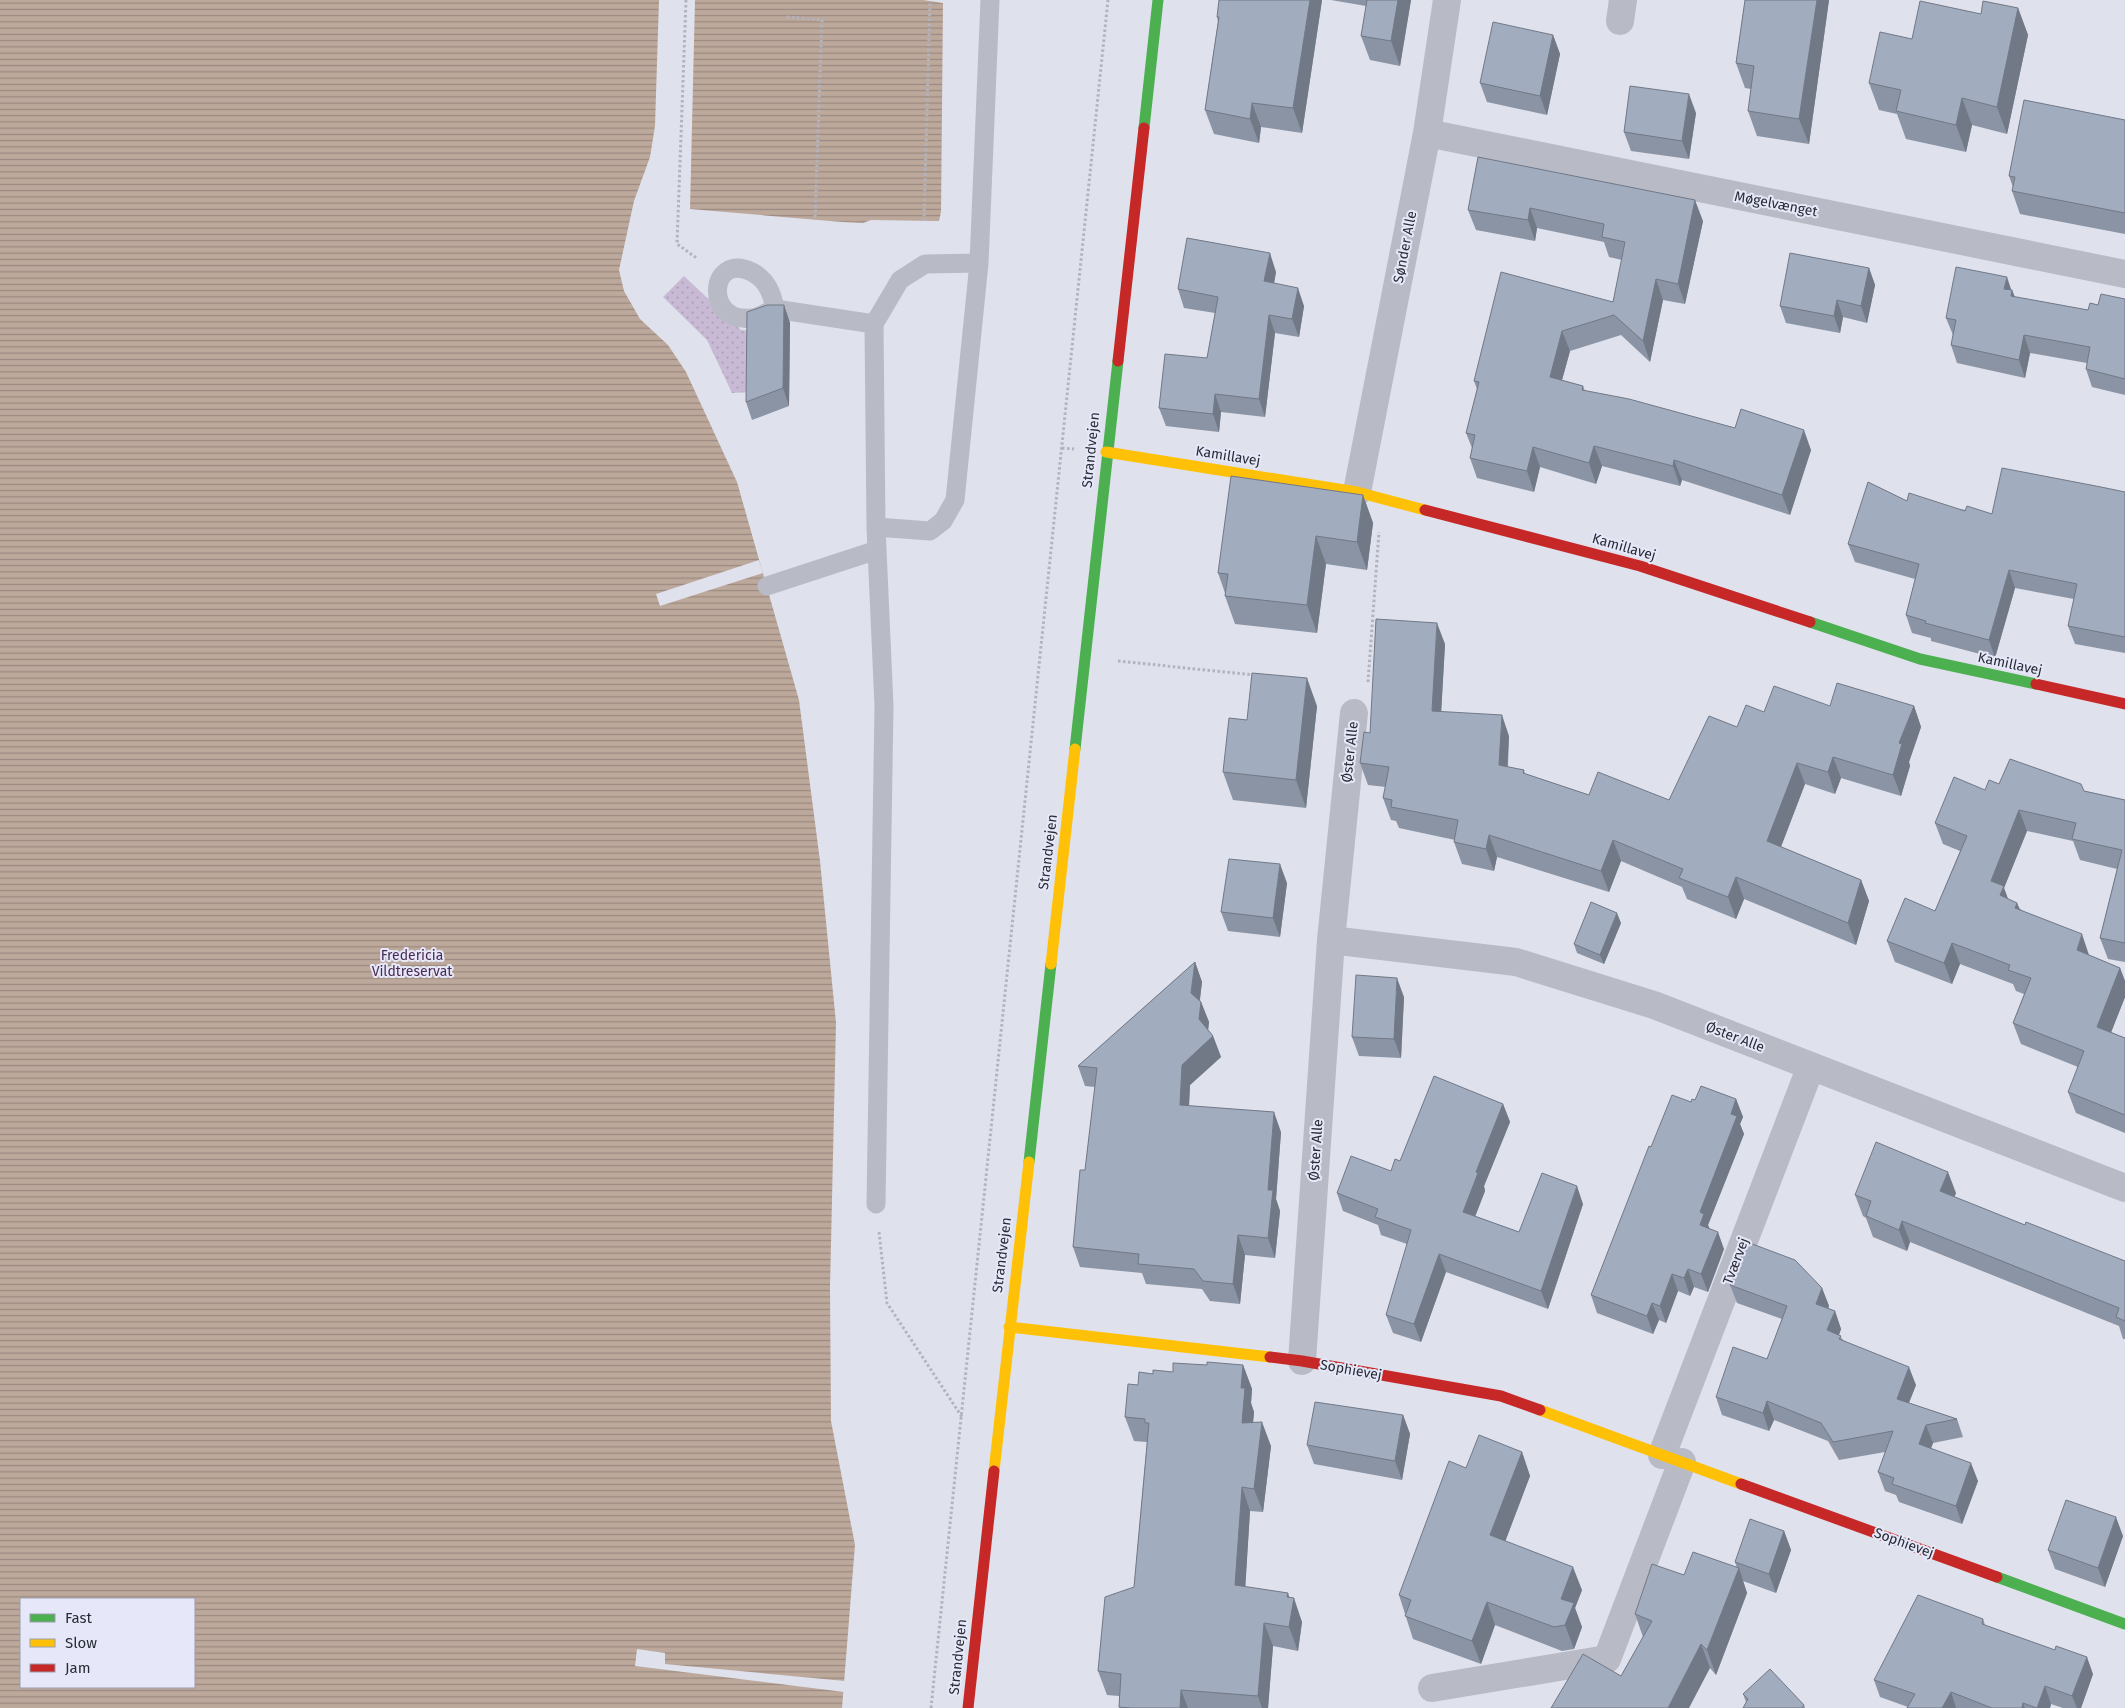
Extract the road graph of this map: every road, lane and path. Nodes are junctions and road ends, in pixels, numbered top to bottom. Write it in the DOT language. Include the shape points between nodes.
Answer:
graph roads {
  1 [pos="686,0"];
  2 [pos="990,0"];
  3 [pos="1108,0"];
  4 [pos="1158,0"];
  5 [pos="1447,0"];
  6 [pos="930,1"];
  7 [pos="787,17"];
  8 [pos="1427,133"];
  9 [pos="815,220"];
  10 [pos="924,221"];
  11 [pos="979,264"];
  12 [pos="2125,274"];
  13 [pos="721,277"];
  14 [pos="775,309"];
  15 [pos="874,324"];
  16 [pos="1106,452"];
  17 [pos="1357,492"];
  18 [pos="876,527"];
  19 [pos="877,550"];
  20 [pos="767,586"];
  21 [pos="1085,658"];
  22 [pos="1259,676"];
  23 [pos="2125,704"];
  24 [pos="1354,713"];
  25 [pos="1331,940"];
  26 [pos="1811,1066"];
  27 [pos="2125,1188"];
  28 [pos="876,1204"];
  29 [pos="1009,1327"];
  30 [pos="1302,1361"];
  31 [pos="962,1418"];
  32 [pos="1672,1459"];
  33 [pos="2125,1624"];
  34 [pos="1432,1688"];
  35 [pos="931,1708"];
  36 [pos="968,1708"];
  1 -- 13 [label="path" via="677,244"];
  2 -- 11 [label="lane"];
  3 -- 31 [label="path"];
  4 -- 16 [label="street, Strandvejen"];
  5 -- 8 [label="street, Sønder Alle"];
  6 -- 10 [label="path"];
  7 -- 9 [label="path" via="822,20"];
  8 -- 12 [label="street, Møgelvænget"];
  8 -- 17 [label="street, Sønder Alle"];
  11 -- 15 [label="lane" via="925,264 900,280"];
  11 -- 18 [label="lane" via="955,500 943,521 930,531"];
  13 -- 14 [label="lane" via="731,269 743,268 758,275 771,291"];
  13 -- 14 [label="lane" via="716,291 722,308 735,316 753,318"];
  14 -- 15 [label="lane" via="828,310"];
  15 -- 18 [label="lane"];
  16 -- 17 [label="street, Kamillavej"];
  16 -- 21 [label="street, Strandvejen"];
  17 -- 23 [label="street, Kamillavej" via="1640,566 1920,660"];
  17 -- 24 [label="path" via="1380,519 1366,701"];
  18 -- 19 [label="lane"];
  19 -- 20 [label="lane"];
  19 -- 28 [label="lane" via="884,706"];
  21 -- 22 [label="path"];
  21 -- 29 [label="street, Strandvejen"];
  24 -- 25 [label="street, Øster Alle"];
  25 -- 26 [label="street, Øster Alle" via="1516,962 1654,1005"];
  25 -- 30 [label="street, Øster Alle"];
  26 -- 27 [label="street, Øster Alle"];
  26 -- 32 [label="street, Tværvej"];
  28 -- 31 [label="path" via="887,1304"];
  29 -- 30 [label="street, Sophievej"];
  29 -- 36 [label="street, Strandvejen"];
  30 -- 32 [label="street, Sophievej" via="1501,1396"];
  31 -- 35 [label="path"];
  32 -- 33 [label="street, Sophievej"];
  32 -- 34 [label="street" via="1607,1659"];
}
